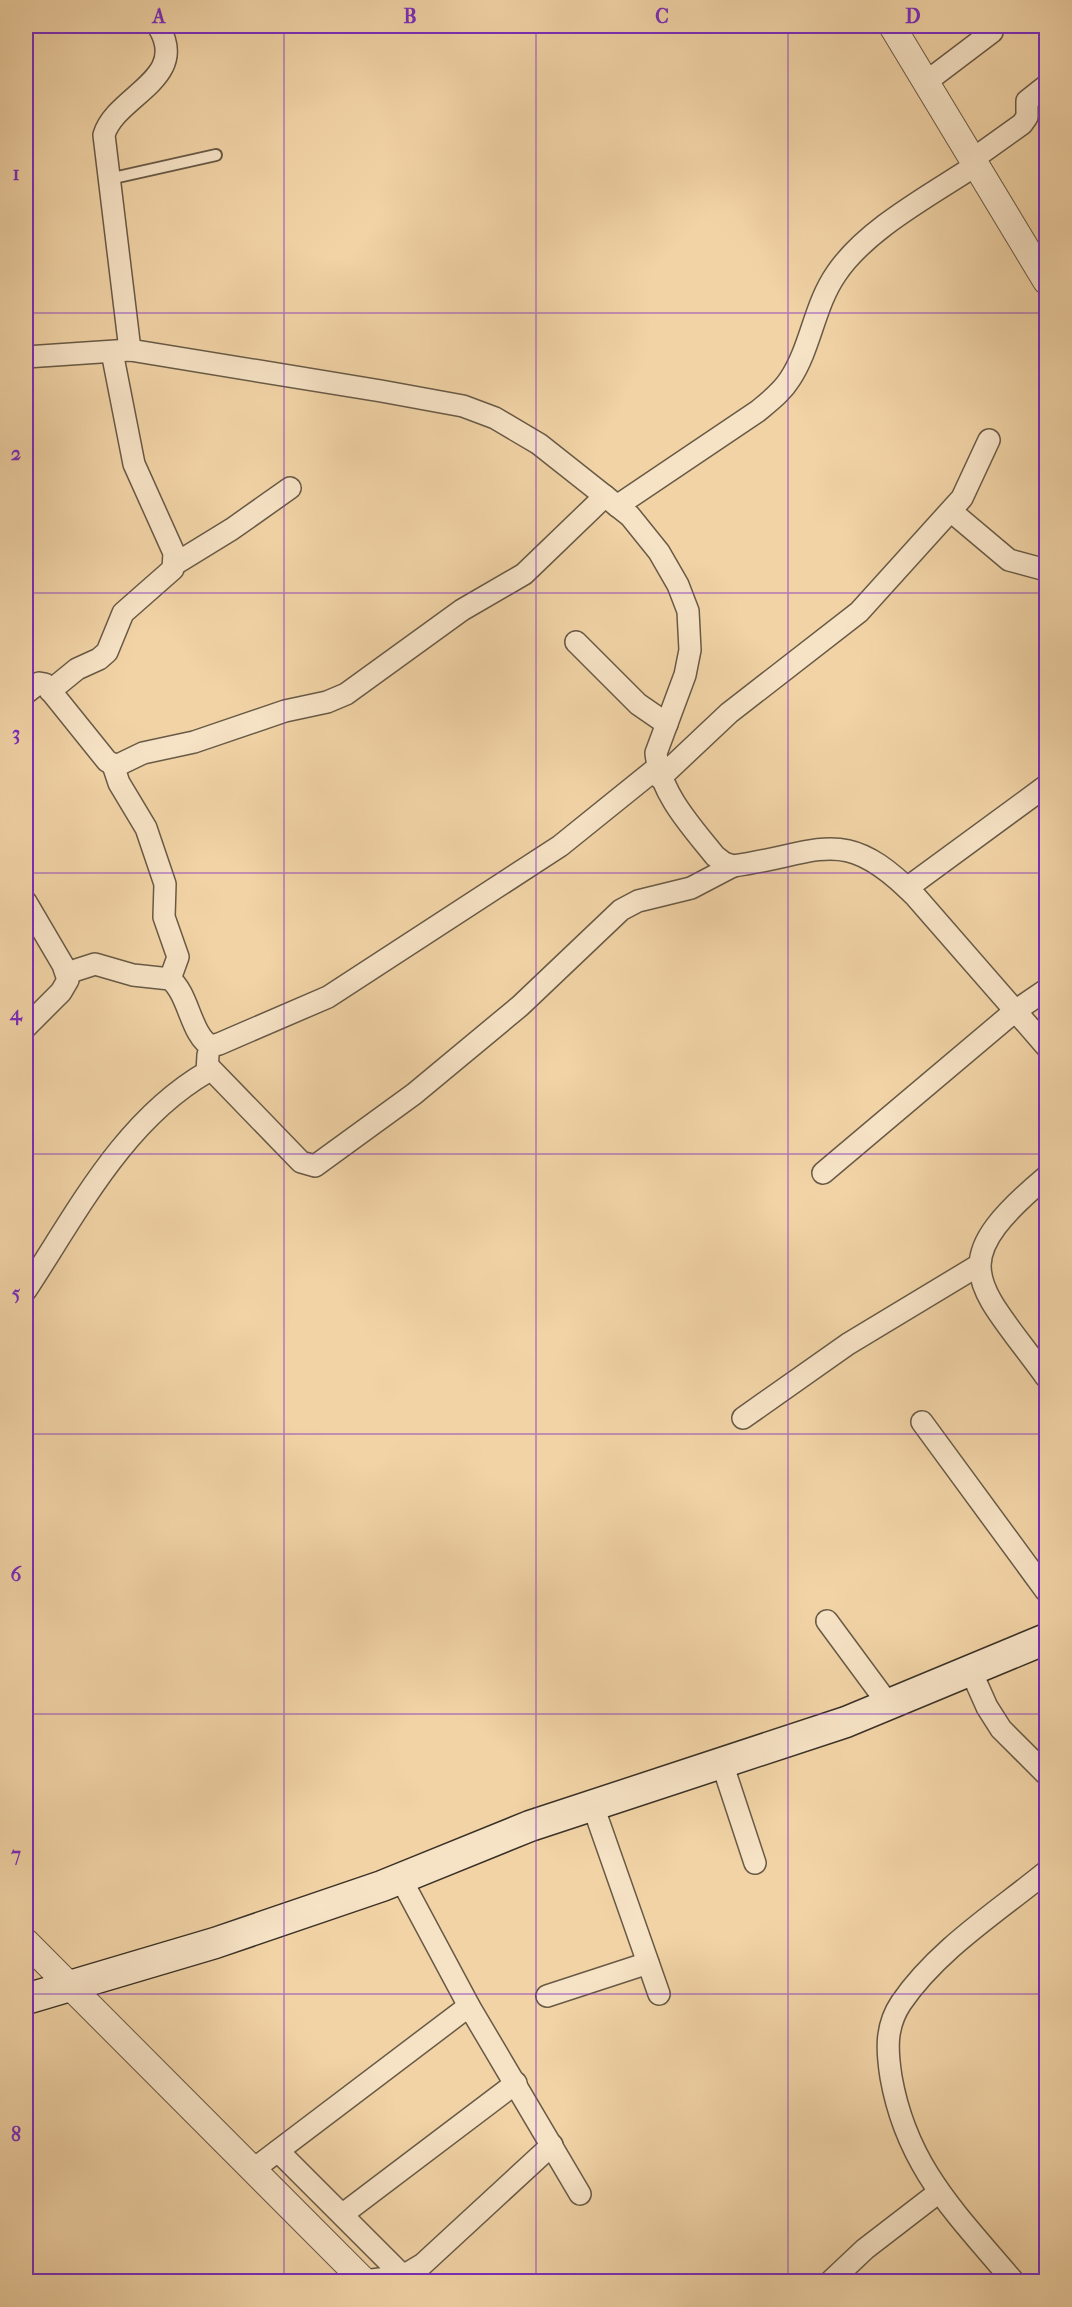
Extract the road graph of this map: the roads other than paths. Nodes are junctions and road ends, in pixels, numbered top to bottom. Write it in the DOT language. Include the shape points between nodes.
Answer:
graph roads {
  1 [pos="158,26"];
  2 [pos="892,26"];
  3 [pos="992,32"];
  4 [pos="926,82"];
  5 [pos="1047,86"];
  6 [pos="216,155"];
  7 [pos="974,162"];
  8 [pos="109,179"];
  9 [pos="1047,281"];
  10 [pos="121,351"];
  11 [pos="26,357"];
  12 [pos="989,440"];
  13 [pos="290,488"];
  14 [pos="611,501"];
  15 [pos="952,512"];
  16 [pos="175,564"];
  17 [pos="1047,570"];
  18 [pos="576,642"];
  19 [pos="50,691"];
  20 [pos="26,693"];
  21 [pos="667,724"];
  22 [pos="113,765"];
  23 [pos="659,772"];
  24 [pos="1047,786"];
  25 [pos="733,866"];
  26 [pos="907,888"];
  27 [pos="26,902"];
  28 [pos="67,973"];
  29 [pos="170,979"];
  30 [pos="1047,990"];
  31 [pos="1015,1011"];
  32 [pos="26,1027"];
  33 [pos="207,1044"];
  34 [pos="1047,1046"];
  35 [pos="209,1067"];
  36 [pos="823,1173"];
  37 [pos="1047,1177"];
  38 [pos="978,1265"];
  39 [pos="26,1290"];
  40 [pos="1047,1377"];
  41 [pos="743,1418"];
  42 [pos="922,1422"];
  43 [pos="1047,1592"];
  44 [pos="827,1621"];
  45 [pos="1047,1640"];
  46 [pos="971,1671"];
  47 [pos="889,1705"];
  48 [pos="722,1763"];
  49 [pos="1047,1774"];
  50 [pos="593,1806"];
  51 [pos="755,1863"];
  52 [pos="1047,1872"];
  53 [pos="401,1879"];
  54 [pos="26,1942"];
  55 [pos="648,1963"];
  56 [pos="72,1985"];
  57 [pos="659,1994"];
  58 [pos="547,1996"];
  59 [pos="26,1999"];
  60 [pos="469,2006"];
  61 [pos="516,2083"];
  62 [pos="552,2145"];
  63 [pos="278,2151"];
  64 [pos="254,2169"];
  65 [pos="939,2192"];
  66 [pos="580,2194"];
  67 [pos="343,2214"];
  68 [pos="360,2232"];
  69 [pos="334,2251"];
  70 [pos="406,2279"];
  71 [pos="364,2281"];
  72 [pos="830,2282"];
  73 [pos="1014,2282"];
  1 -- 8 [label="street" via="165,45 164,66 107,127 104,146"];
  2 -- 4 [label="street"];
  3 -- 4 [label="street"];
  4 -- 7 [label="street"];
  5 -- 7 [label="street" via="1027,101 1027,117 1022,123"];
  6 -- 8 [label="lane"];
  7 -- 9 [label="street"];
  7 -- 14 [label="street" via="850,257 836,274 816,314 800,361 777,395 758,411"];
  8 -- 10 [label="street"];
  10 -- 11 [label="street"];
  10 -- 14 [label="street" via="463,406 495,418 539,444"];
  10 -- 16 [label="street" via="135,464 174,552"];
  12 -- 15 [label="street" via="969,486"];
  13 -- 16 [label="street"];
  14 -- 21 [label="street" via="630,516 659,552 688,611 690,650"];
  14 -- 22 [label="street" via="524,574 462,610 346,694"];
  15 -- 17 [label="street" via="1009,560"];
  15 -- 23 [label="street" via="859,612 729,712"];
  16 -- 19 [label="street" via="123,613 103,656 77,669"];
  18 -- 21 [label="street" via="638,704"];
  19 -- 20 [label="street" via="39,683"];
  19 -- 22 [label="street"];
  21 -- 23 [label="street" via="656,753"];
  22 -- 29 [label="street" via="119,783 144,821 165,885 164,917 178,957"];
  23 -- 25 [label="street" via="715,856"];
  23 -- 33 [label="street" via="560,846 328,997 219,1044"];
  24 -- 26 [label="street"];
  25 -- 26 [label="street" via="814,849 842,848 872,859"];
  25 -- 35 [label="street" via="691,888 638,901 621,910 511,1013 414,1094 315,1166 301,1162"];
  26 -- 31 [label="street"];
  27 -- 28 [label="street"];
  28 -- 29 [label="street" via="95,964 134,975"];
  28 -- 32 [label="street" via="66,986"];
  29 -- 33 [label="street"];
  30 -- 31 [label="street"];
  31 -- 34 [label="street"];
  31 -- 36 [label="street"];
  33 -- 35 [label="street"];
  35 -- 39 [label="street" via="168,1097 126,1140"];
  37 -- 38 [label="street" via="997,1223"];
  38 -- 40 [label="street" via="992,1303"];
  38 -- 41 [label="street" via="848,1344"];
  42 -- 43 [label="street"];
  44 -- 47 [label="street"];
  45 -- 46 [label="main road"];
  46 -- 47 [label="main road"];
  46 -- 49 [label="street" via="998,1724"];
  47 -- 48 [label="main road"];
  48 -- 50 [label="main road"];
  48 -- 51 [label="street"];
  50 -- 53 [label="main road"];
  50 -- 55 [label="street"];
  52 -- 65 [label="street" via="947,1952 901,2003 892,2020 887,2038 896,2105 916,2157"];
  53 -- 56 [label="main road" via="215,1943"];
  53 -- 60 [label="street"];
  54 -- 56 [label="street"];
  55 -- 57 [label="street"];
  55 -- 58 [label="street"];
  56 -- 59 [label="main road"];
  56 -- 64 [label="street"];
  60 -- 61 [label="street"];
  60 -- 63 [label="street"];
  61 -- 62 [label="street"];
  61 -- 67 [label="street"];
  62 -- 66 [label="street"];
  62 -- 70 [label="street"];
  63 -- 64 [label="street"];
  63 -- 67 [label="street"];
  64 -- 69 [label="street"];
  65 -- 72 [label="street"];
  65 -- 73 [label="street"];
  67 -- 68 [label="street"];
  68 -- 69 [label="street"];
  68 -- 70 [label="street"];
  69 -- 71 [label="street"];
  70 -- 71 [label="street"];
}
